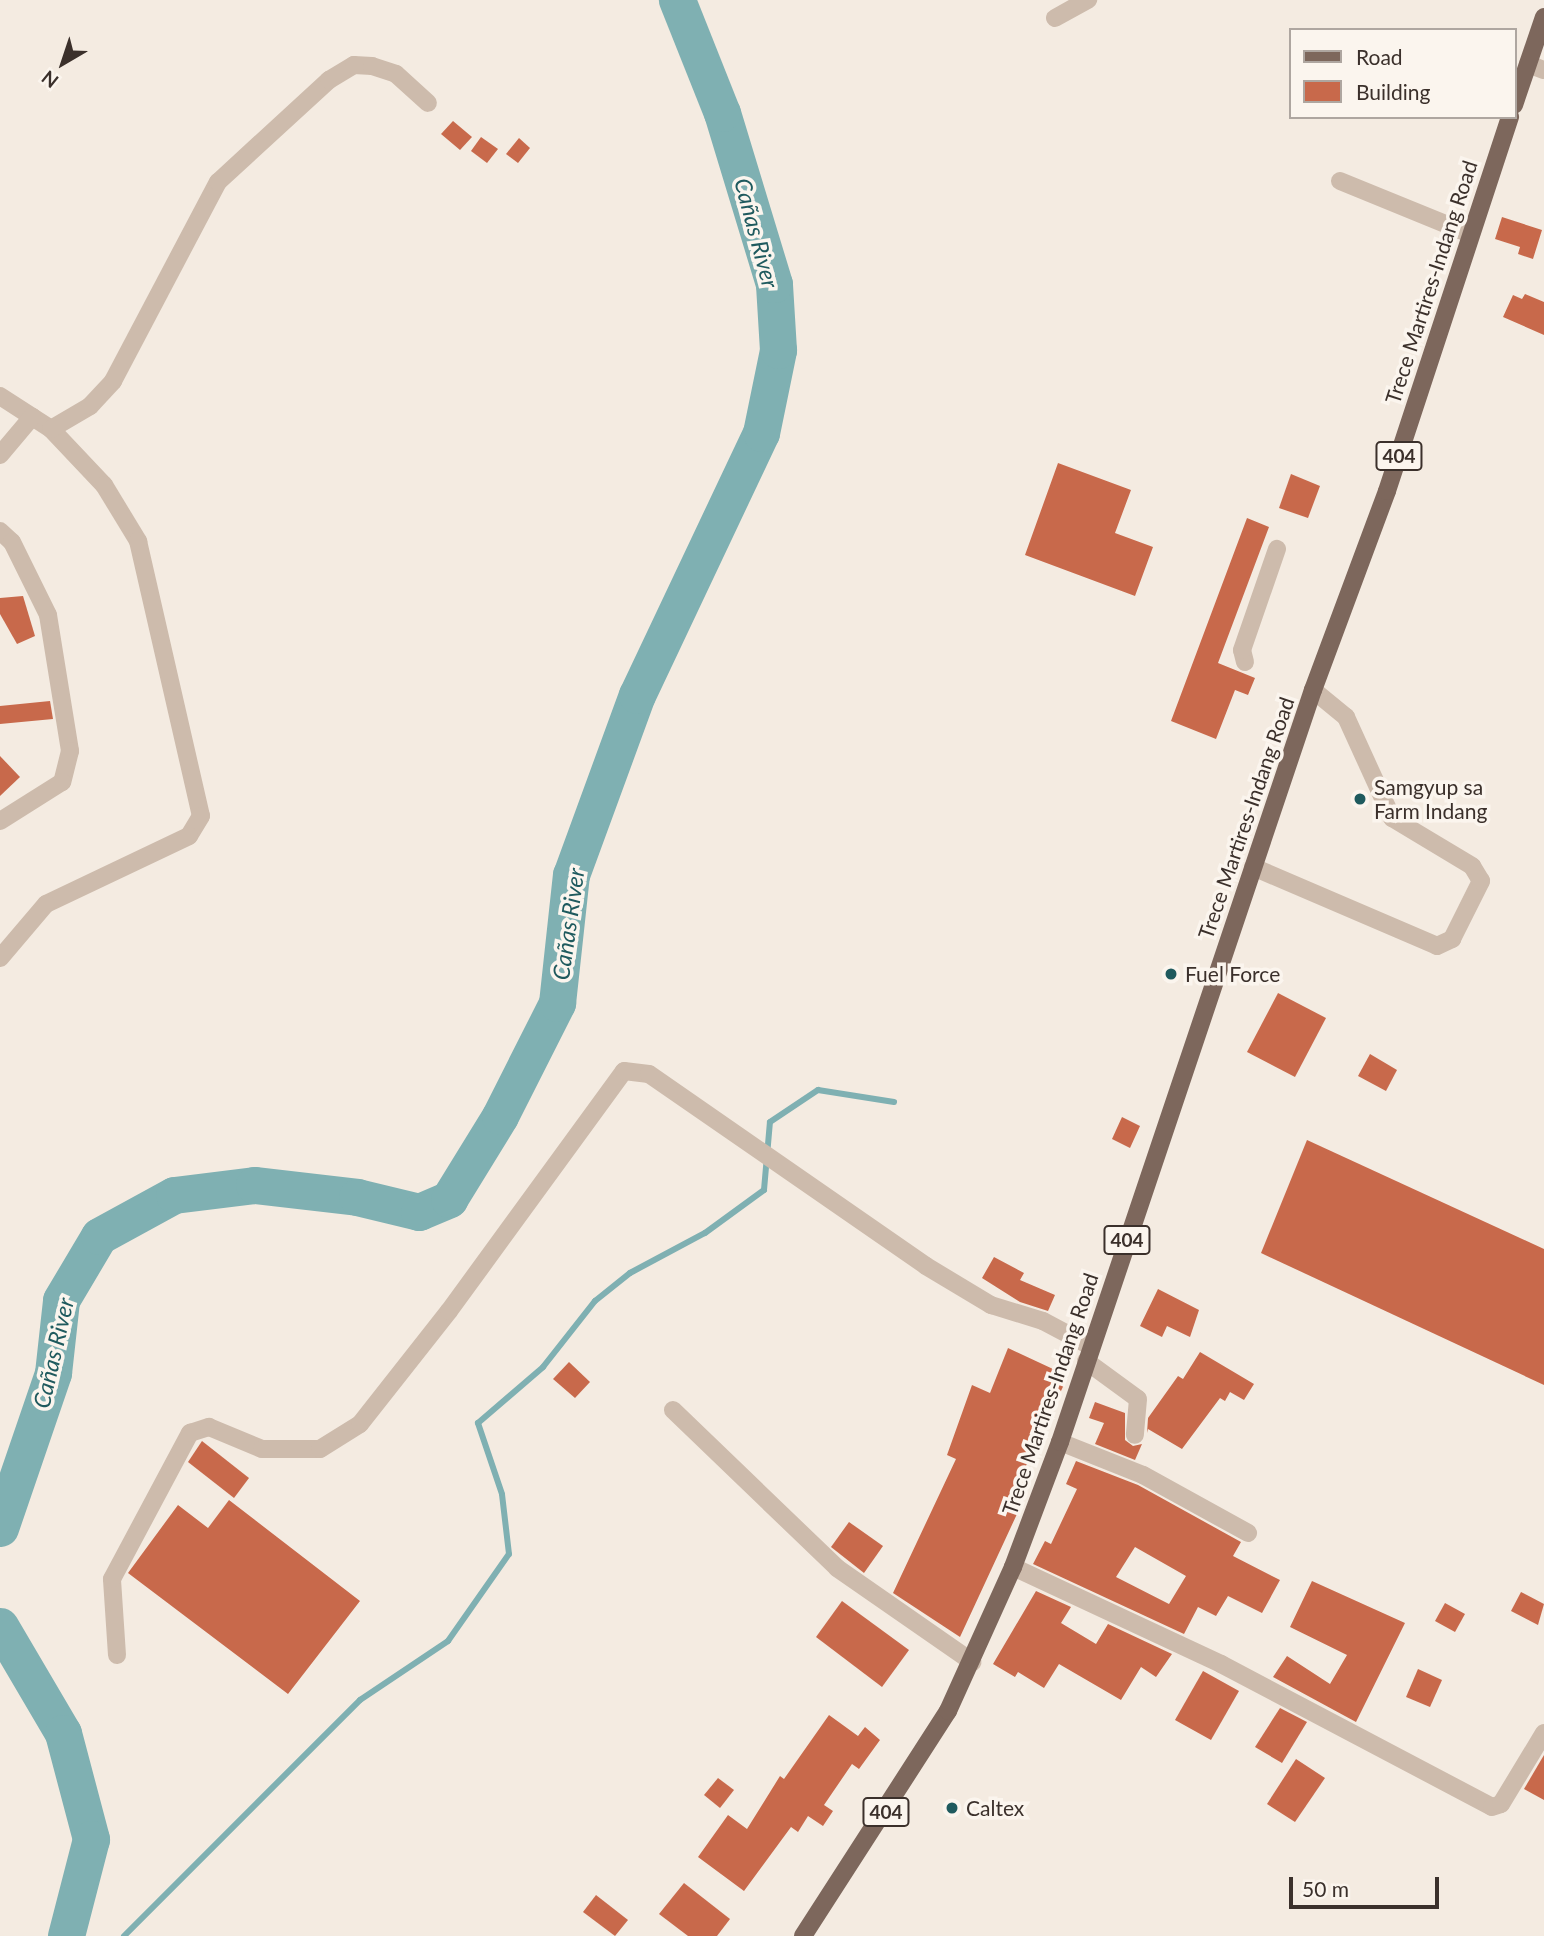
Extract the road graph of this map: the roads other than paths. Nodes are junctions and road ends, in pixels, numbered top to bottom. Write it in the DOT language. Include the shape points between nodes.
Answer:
graph roads {
  1 [pos="1088,0"];
  2 [pos="1544,17"];
  3 [pos="1055,18"];
  4 [pos="1536,67"];
  5 [pos="1516,102"];
  6 [pos="428,103"];
  7 [pos="1509,119"];
  8 [pos="1340,181"];
  9 [pos="1470,234"];
  10 [pos="0,396"];
  11 [pos="32,417"];
  12 [pos="51,429"];
  13 [pos="0,455"];
  14 [pos="0,531"];
  15 [pos="1277,549"];
  16 [pos="1245,662"];
  17 [pos="1313,690"];
  18 [pos="0,821"];
  19 [pos="1253,867"];
  20 [pos="0,958"];
  21 [pos="1088,1354"];
  22 [pos="673,1410"];
  23 [pos="1135,1435"];
  24 [pos="1060,1442"];
  25 [pos="1248,1533"];
  26 [pos="1013,1567"];
  27 [pos="117,1655"];
  28 [pos="972,1662"];
  29 [pos="1544,1733"];
  30 [pos="803,1936"];
  1 -- 3 [label="street"];
  2 -- 4 [label="main road"];
  4 -- 5 [label="main road"];
  6 -- 12 [label="street" via="396,74 372,66 354,65 329,80 218,183 113,381 90,406"];
  7 -- 9 [label="main road, Trece Martires-Indang Road / 404"];
  8 -- 9 [label="street"];
  9 -- 17 [label="main road, Trece Martires-Indang Road / 404" via="1387,492"];
  10 -- 11 [label="street"];
  11 -- 12 [label="street"];
  11 -- 13 [label="street"];
  12 -- 20 [label="street" via="104,485 138,541 201,816 189,835 46,904"];
  14 -- 18 [label="street" via="12,542 48,615 70,751 62,782"];
  15 -- 16 [label="street" via="1242,650"];
  17 -- 19 [label="main road, Trece Martires-Indang Road / 404"];
  17 -- 19 [label="street" via="1346,717 1392,818 1472,866 1481,881 1452,939 1437,946"];
  19 -- 21 [label="main road, Trece Martires-Indang Road / 404"];
  21 -- 23 [label="street" via="1138,1399"];
  21 -- 24 [label="main road, Trece Martires-Indang Road / 404"];
  21 -- 27 [label="street" via="1043,1321 991,1305 779,1166 649,1073 624,1071 449,1311 360,1424 320,1449 262,1449 209,1427 190,1433 112,1579"];
  22 -- 28 [label="street" via="837,1568"];
  24 -- 25 [label="street" via="1143,1475"];
  24 -- 26 [label="main road, Trece Martires-Indang Road / 404"];
  26 -- 28 [label="main road, Trece Martires-Indang Road / 404"];
  26 -- 29 [label="street" via="1221,1664 1492,1807 1501,1804"];
  28 -- 30 [label="main road, Trece Martires-Indang Road / 404" via="899,1792"];
}
